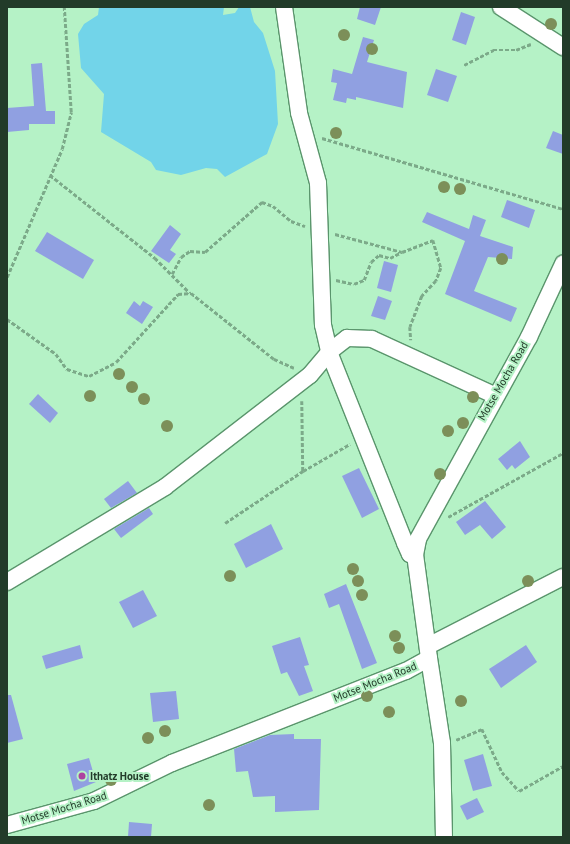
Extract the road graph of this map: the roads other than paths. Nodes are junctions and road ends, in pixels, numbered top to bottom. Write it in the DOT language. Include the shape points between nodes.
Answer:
graph roads {
  1 [pos="284,7"];
  2 [pos="501,7"];
  3 [pos="563,47"];
  4 [pos="563,264"];
  5 [pos="329,352"];
  6 [pos="494,395"];
  7 [pos="415,555"];
  8 [pos="563,577"];
  9 [pos="7,582"];
  10 [pos="429,652"];
  11 [pos="7,825"];
  12 [pos="444,837"];
  1 -- 5 [label="street" via="296,99 318,183 323,325"];
  2 -- 3 [label="street"];
  4 -- 6 [label="street, Motse Mocha Road" via="529,337"];
  5 -- 6 [label="street" via="347,338 372,339"];
  5 -- 7 [label="street" via="405,543 410,554"];
  5 -- 9 [label="street" via="310,375 164,487"];
  6 -- 7 [label="street, Motse Mocha Road" via="426,521"];
  7 -- 10 [label="street, Motse Mocha Road"];
  8 -- 10 [label="street"];
  10 -- 11 [label="street, Motse Mocha Road" via="406,671 172,763 94,801"];
  10 -- 12 [label="street" via="442,743"];
}
